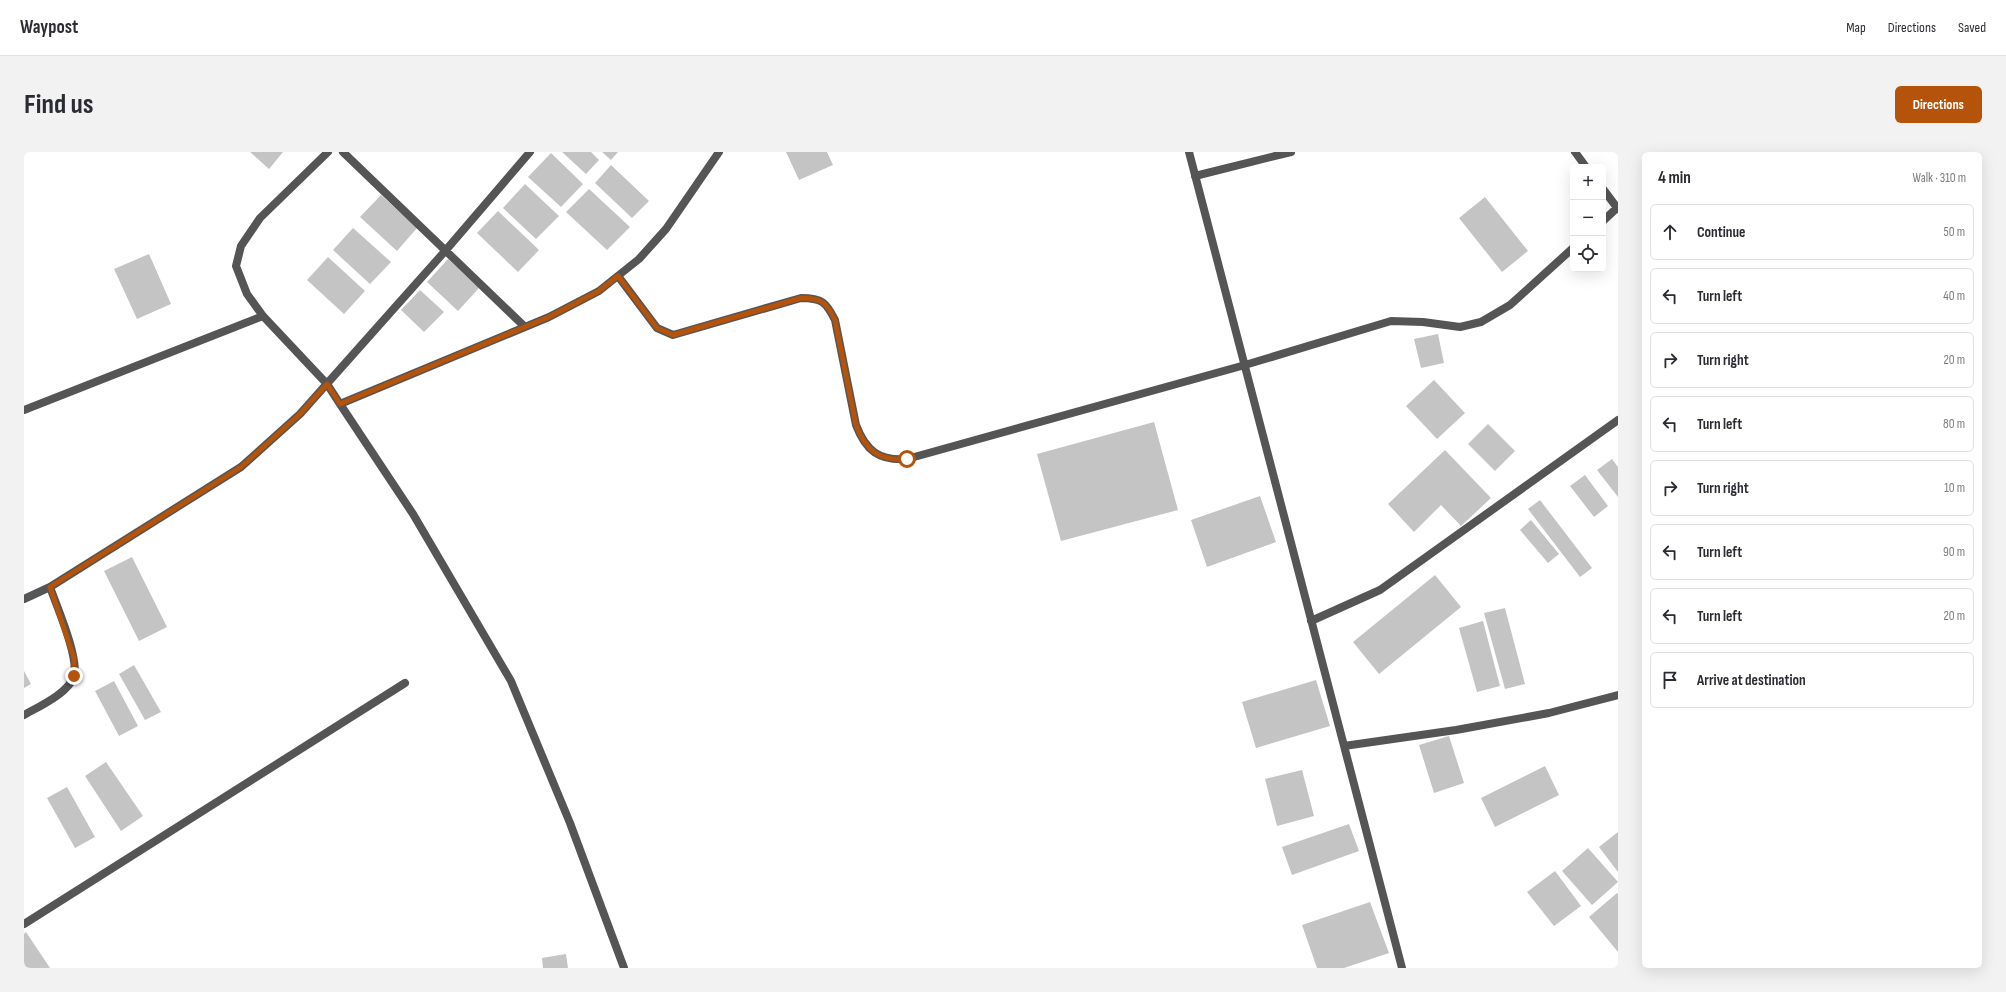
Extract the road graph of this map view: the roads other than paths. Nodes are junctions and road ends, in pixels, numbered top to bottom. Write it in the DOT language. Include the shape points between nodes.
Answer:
graph roads {
  1 [pos="328,152"];
  2 [pos="343,152"];
  3 [pos="530,152"];
  4 [pos="719,152"];
  5 [pos="1189,152"];
  6 [pos="1291,152"];
  7 [pos="1575,152"];
  8 [pos="1584,164"];
  9 [pos="1195,176"];
  10 [pos="1606,194"];
  11 [pos="1618,208"];
  12 [pos="1606,218"];
  13 [pos="446,250"];
  14 [pos="1570,251"];
  15 [pos="618,276"];
  16 [pos="263,316"];
  17 [pos="525,327"];
  18 [pos="1244,365"];
  19 [pos="327,384"];
  20 [pos="340,404"];
  21 [pos="24,410"];
  22 [pos="1618,420"];
  23 [pos="50,587"];
  24 [pos="24,600"];
  25 [pos="1311,621"];
  26 [pos="405,683"];
  27 [pos="1618,695"];
  28 [pos="24,715"];
  29 [pos="1344,746"];
  30 [pos="24,924"];
  31 [pos="624,968"];
  32 [pos="1402,968"];
  1 -- 16 [label="street" via="260,218 241,246 236,266 247,294"];
  2 -- 13 [label="street"];
  3 -- 13 [label="street"];
  4 -- 15 [label="street" via="666,229 639,259"];
  5 -- 9 [label="street"];
  6 -- 9 [label="street"];
  7 -- 8 [label="street"];
  9 -- 18 [label="street"];
  10 -- 11 [label="street"];
  11 -- 12 [label="street"];
  13 -- 17 [label="street"];
  13 -- 19 [label="street"];
  14 -- 18 [label="street" via="1510,305 1481,322 1460,327 1391,321"];
  15 -- 17 [label="street" via="599,291"];
  15 -- 18 [label="street" via="653,324 665,333 673,335 801,298 814,298 823,302 835,320 856,425 862,440 880,456 892,460 907,459"];
  16 -- 19 [label="street"];
  16 -- 21 [label="street"];
  17 -- 20 [label="street"];
  18 -- 25 [label="street"];
  19 -- 20 [label="street"];
  19 -- 23 [label="street" via="300,414 241,467"];
  20 -- 31 [label="street" via="413,514 511,681 570,823"];
  22 -- 25 [label="street" via="1380,590"];
  23 -- 24 [label="street"];
  23 -- 28 [label="street" via="74,658 74,676 61,693"];
  25 -- 29 [label="street"];
  26 -- 30 [label="street"];
  27 -- 29 [label="street" via="1542,714 1456,730"];
  29 -- 32 [label="street"];
}
